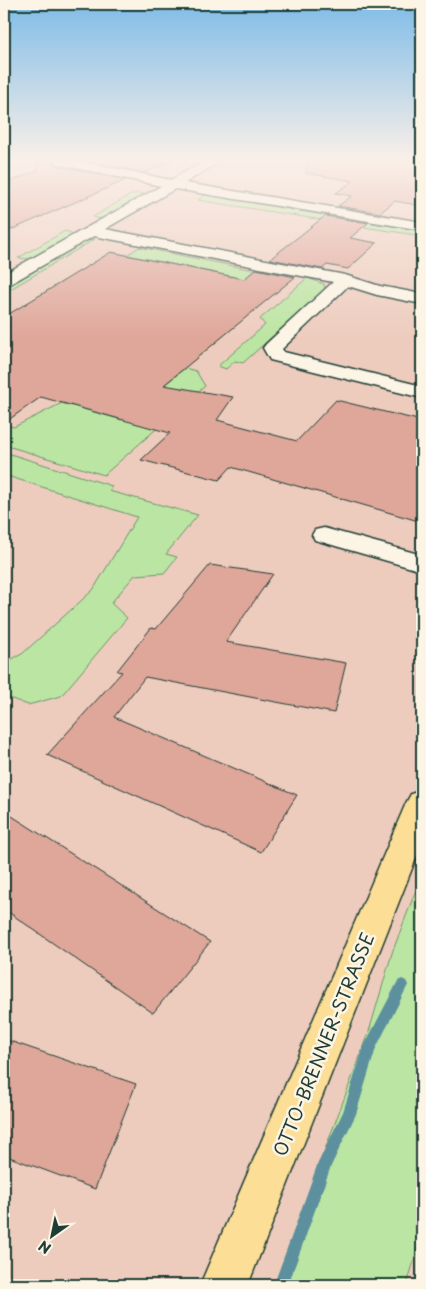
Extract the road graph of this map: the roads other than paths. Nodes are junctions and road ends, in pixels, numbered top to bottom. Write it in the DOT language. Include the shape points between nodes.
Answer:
graph roads {
  1 [pos="111,220"];
  2 [pos="393,220"];
  3 [pos="422,225"];
  4 [pos="91,232"];
  5 [pos="345,280"];
  6 [pos="4,282"];
  7 [pos="422,299"];
  8 [pos="422,392"];
  9 [pos="324,535"];
  10 [pos="422,563"];
  11 [pos="422,803"];
  12 [pos="224,1285"];
  1 -- 4 [label="street"];
  2 -- 3 [label="street"];
  4 -- 5 [label="street"];
  4 -- 6 [label="street"];
  5 -- 7 [label="street"];
  5 -- 8 [label="street" via="272,348 277,356"];
  9 -- 10 [label="street"];
  11 -- 12 [label="main road, OTTO-BRENNER-STRASSE"];
}
